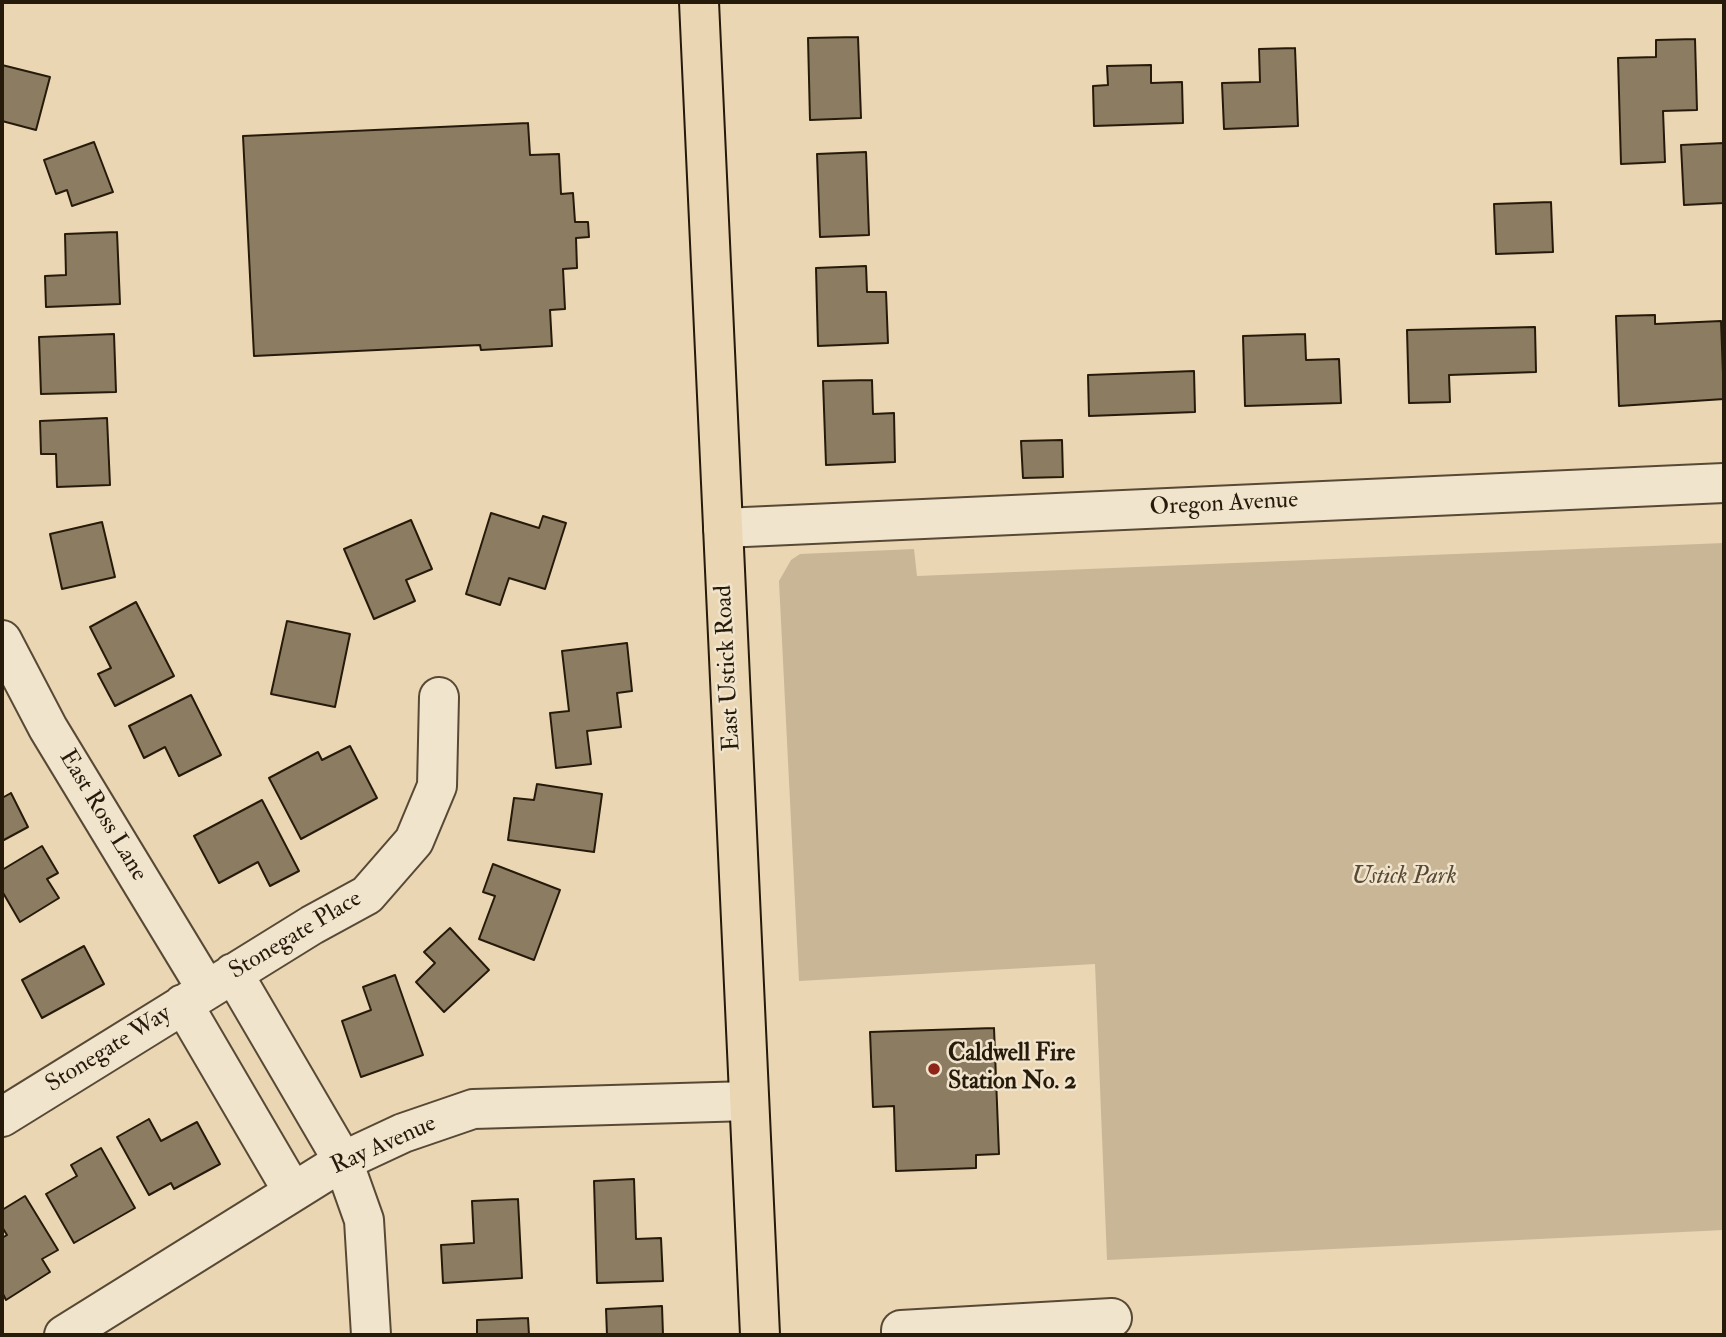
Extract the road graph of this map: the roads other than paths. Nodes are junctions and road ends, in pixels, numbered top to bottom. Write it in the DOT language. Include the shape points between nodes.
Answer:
graph roads {
  1 [pos="699,2"];
  2 [pos="1724,483"];
  3 [pos="723,528"];
  4 [pos="2,640"];
  5 [pos="439,696"];
  6 [pos="210,988"];
  7 [pos="749,1101"];
  8 [pos="2,1117"];
  9 [pos="342,1161"];
  10 [pos="293,1192"];
  11 [pos="1112,1318"];
  12 [pos="64,1335"];
  13 [pos="371,1335"];
  14 [pos="760,1335"];
  15 [pos="901,1335"];
  1 -- 3 [label="main road, East Ustick Road"];
  2 -- 3 [label="street, Oregon Avenue"];
  3 -- 7 [label="main road, East Ustick Road"];
  4 -- 6 [label="street, East Ross Lane" via="48,728"];
  5 -- 6 [label="street, Stonegate Place" via="437,786 414,841 367,895"];
  6 -- 8 [label="street, Stonegate Way"];
  6 -- 9 [label="street, East Ross Lane"];
  6 -- 10 [label="street, East Ross Lane"];
  7 -- 9 [label="street, Ray Avenue" via="473,1109 402,1133"];
  7 -- 14 [label="main road, East Ustick Road"];
  9 -- 10 [label="street, Ray Avenue"];
  9 -- 13 [label="street, East Ross Lane" via="364,1220"];
  10 -- 12 [label="street, Ray Avenue"];
  11 -- 15 [label="street" via="901,1330"];
}
